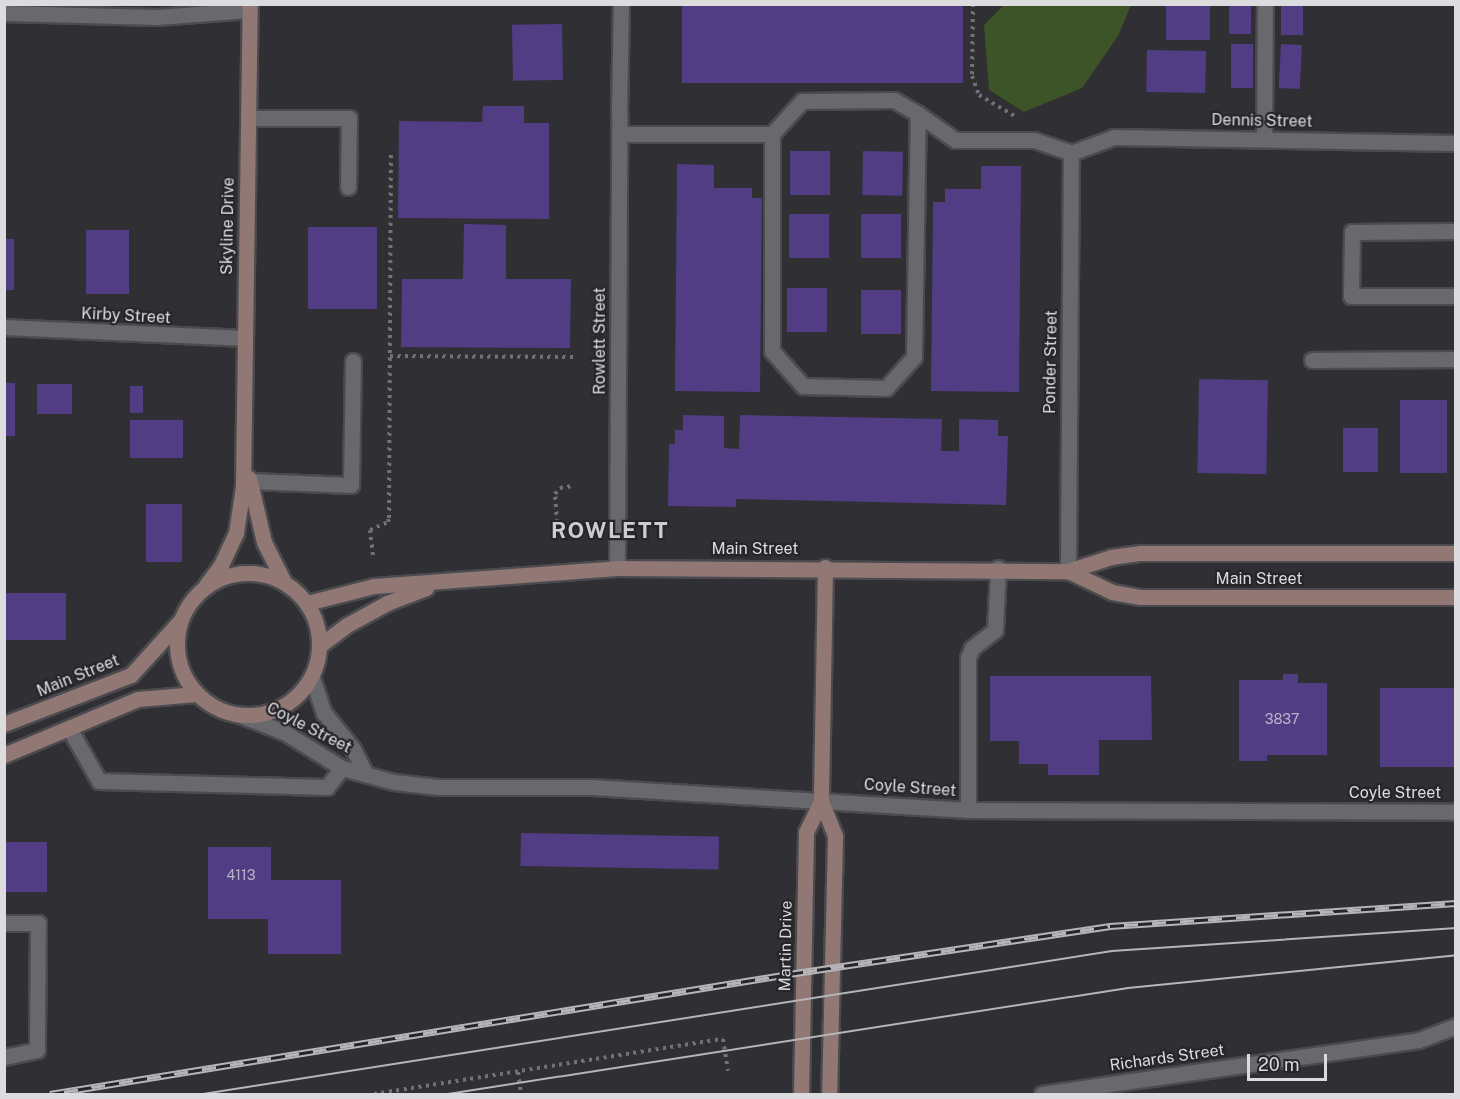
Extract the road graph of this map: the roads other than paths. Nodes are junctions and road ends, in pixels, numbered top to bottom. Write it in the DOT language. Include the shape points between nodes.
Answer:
graph roads {
  1 [pos="621,4"];
  2 [pos="1265,4"];
  3 [pos="250,8"];
  4 [pos="4,13"];
  5 [pos="918,114"];
  6 [pos="248,118"];
  7 [pos="619,134"];
  8 [pos="772,134"];
  9 [pos="1264,139"];
  10 [pos="1455,143"];
  11 [pos="1071,153"];
  12 [pos="348,187"];
  13 [pos="1455,231"];
  14 [pos="1455,296"];
  15 [pos="4,327"];
  16 [pos="245,338"];
  17 [pos="1455,359"];
  18 [pos="1312,360"];
  19 [pos="352,361"];
  20 [pos="245,447"];
  21 [pos="250,481"];
  22 [pos="1455,553"];
  23 [pos="825,567"];
  24 [pos="617,568"];
  25 [pos="998,568"];
  26 [pos="1068,571"];
  27 [pos="443,581"];
  28 [pos="284,582"];
  29 [pos="206,585"];
  30 [pos="1455,597"];
  31 [pos="307,603"];
  32 [pos="180,621"];
  33 [pos="320,646"];
  34 [pos="312,676"];
  35 [pos="196,694"];
  36 [pos="237,714"];
  37 [pos="4,724"];
  38 [pos="69,728"];
  39 [pos="4,755"];
  40 [pos="342,768"];
  41 [pos="365,773"];
  42 [pos="821,801"];
  43 [pos="968,810"];
  44 [pos="1455,812"];
  45 [pos="4,923"];
  46 [pos="1455,1026"];
  47 [pos="4,1057"];
  48 [pos="801,1095"];
  49 [pos="829,1095"];
  50 [pos="1042,1095"];
  1 -- 7 [label="street, Rowlett Street"];
  2 -- 9 [label="street"];
  3 -- 4 [label="street" via="157,18"];
  3 -- 6 [label="street, Skyline Drive"];
  5 -- 8 [label="street" via="894,100 802,101"];
  5 -- 8 [label="street" via="914,357 886,388 803,386 772,351"];
  5 -- 11 [label="street" via="955,140 1034,140"];
  6 -- 12 [label="street" via="349,118"];
  6 -- 16 [label="street, Skyline Drive"];
  7 -- 8 [label="street"];
  7 -- 24 [label="street, Rowlett Street"];
  9 -- 10 [label="street, Dennis Street"];
  9 -- 11 [label="street, Dennis Street" via="1114,137"];
  11 -- 26 [label="street, Ponder Street"];
  13 -- 14 [label="street" via="1352,232 1352,296"];
  15 -- 16 [label="street, Kirby Street"];
  16 -- 20 [label="street, Skyline Drive"];
  17 -- 18 [label="street"];
  19 -- 21 [label="street" via="351,485"];
  20 -- 21 [label="street, Skyline Drive"];
  20 -- 29 [label="street, Skyline Drive" via="236,533"];
  21 -- 28 [label="street, Skyline Drive" via="264,542"];
  22 -- 26 [label="street, Main Street" via="1141,553 1111,557"];
  23 -- 24 [label="street, Main Street"];
  23 -- 25 [label="street, Main Street"];
  23 -- 42 [label="street, Martin Drive"];
  24 -- 27 [label="street, Main Street"];
  25 -- 26 [label="street, Main Street"];
  25 -- 43 [label="street" via="995,630 972,648 968,658"];
  26 -- 30 [label="street, Main Street" via="1112,592 1141,597"];
  27 -- 31 [label="street, Main Street" via="374,586"];
  27 -- 33 [label="street, Main Street" via="387,603 347,625"];
  28 -- 29 [label="street" via="244,572"];
  28 -- 31 [label="street"];
  29 -- 32 [label="street, Main Street"];
  31 -- 33 [label="street"];
  32 -- 35 [label="street, Main Street" via="176,646"];
  32 -- 37 [label="street, Main Street" via="131,675"];
  33 -- 34 [label="street"];
  34 -- 36 [label="street" via="298,695 280,708 259,714"];
  34 -- 41 [label="street, Coyle Street" via="324,713 353,749"];
  35 -- 36 [label="street" via="208,704"];
  35 -- 38 [label="street" via="138,699"];
  36 -- 40 [label="street, Coyle Street" via="284,732"];
  38 -- 39 [label="street"];
  38 -- 40 [label="street" via="99,781 327,787"];
  40 -- 41 [label="street, Coyle Street"];
  41 -- 42 [label="street, Coyle Street" via="394,782 438,787 592,787"];
  42 -- 43 [label="street, Coyle Street"];
  42 -- 48 [label="street, Martin Drive" via="806,832"];
  42 -- 49 [label="street, Martin Drive" via="835,837"];
  43 -- 44 [label="street, Coyle Street"];
  45 -- 47 [label="street" via="39,923 37,1050"];
  46 -- 50 [label="street, Richards Street" via="1419,1040"];
}
